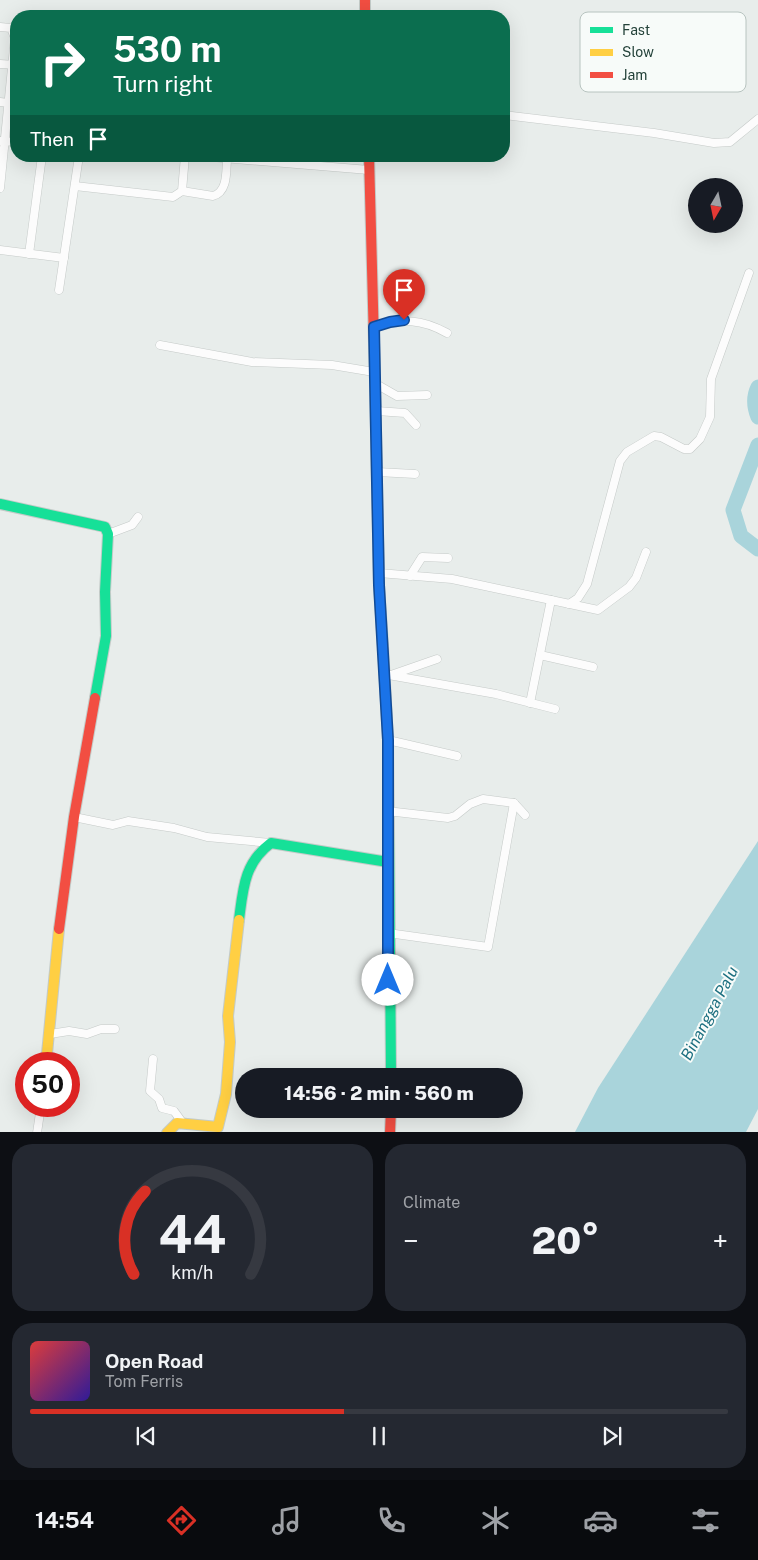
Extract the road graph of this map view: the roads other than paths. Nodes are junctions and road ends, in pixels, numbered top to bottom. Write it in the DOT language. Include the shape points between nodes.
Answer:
graph roads {
  1 [pos="10,114"];
  2 [pos="510,116"];
  3 [pos="758,119"];
  4 [pos="3,141"];
  5 [pos="41,162"];
  6 [pos="78,162"];
  7 [pos="184,162"];
  8 [pos="227,162"];
  9 [pos="315,162"];
  10 [pos="369,162"];
  11 [pos="369,170"];
  12 [pos="1,179"];
  13 [pos="74,186"];
  14 [pos="0,188"];
  15 [pos="182,191"];
  16 [pos="0,250"];
  17 [pos="29,254"];
  18 [pos="64,258"];
  19 [pos="749,273"];
  20 [pos="59,290"];
  21 [pos="374,327"];
  22 [pos="447,333"];
  23 [pos="160,345"];
  24 [pos="374,372"];
  25 [pos="376,384"];
  26 [pos="426,394"];
  27 [pos="377,411"];
  28 [pos="416,425"];
  29 [pos="377,472"];
  30 [pos="415,474"];
  31 [pos="0,504"];
  32 [pos="138,517"];
  33 [pos="108,534"];
  34 [pos="646,552"];
  35 [pos="448,558"];
  36 [pos="379,573"];
  37 [pos="410,576"];
  38 [pos="551,600"];
  39 [pos="569,604"];
  40 [pos="540,655"];
  41 [pos="437,659"];
  42 [pos="593,667"];
  43 [pos="387,674"];
  44 [pos="530,703"];
  45 [pos="555,709"];
  46 [pos="388,740"];
  47 [pos="457,756"];
  48 [pos="514,803"];
  49 [pos="387,811"];
  50 [pos="525,815"];
  51 [pos="74,817"];
  52 [pos="271,843"];
  53 [pos="388,862"];
  54 [pos="388,932"];
  55 [pos="115,1030"];
  56 [pos="50,1034"];
  57 [pos="48,1052"];
  58 [pos="153,1059"];
  59 [pos="391,1068"];
  60 [pos="39,1117"];
  61 [pos="391,1118"];
  62 [pos="182,1122"];
  63 [pos="37,1132"];
  64 [pos="167,1132"];
  65 [pos="390,1132"];
  1 -- 4 [label="street"];
  2 -- 3 [label="street" via="714,143 730,142"];
  4 -- 12 [label="street"];
  5 -- 17 [label="street"];
  6 -- 13 [label="street"];
  7 -- 15 [label="street"];
  8 -- 15 [label="street" via="224,185 218,195"];
  9 -- 11 [label="street"];
  10 -- 11 [label="street"];
  11 -- 21 [label="street"];
  12 -- 14 [label="street"];
  13 -- 15 [label="street" via="173,197"];
  13 -- 18 [label="street"];
  16 -- 17 [label="street"];
  17 -- 18 [label="street"];
  18 -- 20 [label="street"];
  19 -- 39 [label="street" via="711,379 712,402 707,429 690,448 684,449 654,436 627,452 620,461 586,584 578,598"];
  21 -- 22 [label="street" via="418,320"];
  21 -- 24 [label="street"];
  23 -- 24 [label="street" via="252,362 332,365"];
  24 -- 25 [label="street"];
  25 -- 26 [label="street" via="397,396"];
  25 -- 27 [label="street"];
  27 -- 28 [label="street" via="405,413"];
  27 -- 29 [label="street"];
  29 -- 30 [label="street"];
  29 -- 36 [label="street"];
  31 -- 33 [label="street" via="100,524"];
  32 -- 33 [label="street" via="132,524"];
  33 -- 51 [label="street" via="106,636"];
  34 -- 39 [label="street" via="636,578 602,608"];
  35 -- 37 [label="street" via="422,557"];
  36 -- 37 [label="street"];
  36 -- 43 [label="street"];
  37 -- 38 [label="street" via="452,580"];
  38 -- 39 [label="street"];
  38 -- 40 [label="street"];
  40 -- 42 [label="street"];
  40 -- 44 [label="street"];
  41 -- 43 [label="street"];
  43 -- 44 [label="street"];
  43 -- 46 [label="street"];
  44 -- 45 [label="street"];
  46 -- 47 [label="street"];
  46 -- 49 [label="street"];
  48 -- 49 [label="street" via="478,800 448,818"];
  48 -- 50 [label="street"];
  48 -- 54 [label="street" via="488,947"];
  49 -- 53 [label="street"];
  51 -- 52 [label="street" via="113,825 128,821 207,837"];
  51 -- 56 [label="street"];
  52 -- 53 [label="street"];
  52 -- 62 [label="street" via="260,852 244,881 228,1016 230,1042 226,1088 218,1127"];
  53 -- 54 [label="street"];
  54 -- 59 [label="street"];
  55 -- 56 [label="street" via="106,1028 88,1034 69,1031"];
  56 -- 57 [label="street"];
  58 -- 62 [label="street" via="150,1091 159,1099 162,1108 174,1111"];
  60 -- 63 [label="street"];
  61 -- 65 [label="street"];
  62 -- 64 [label="street"];
}
